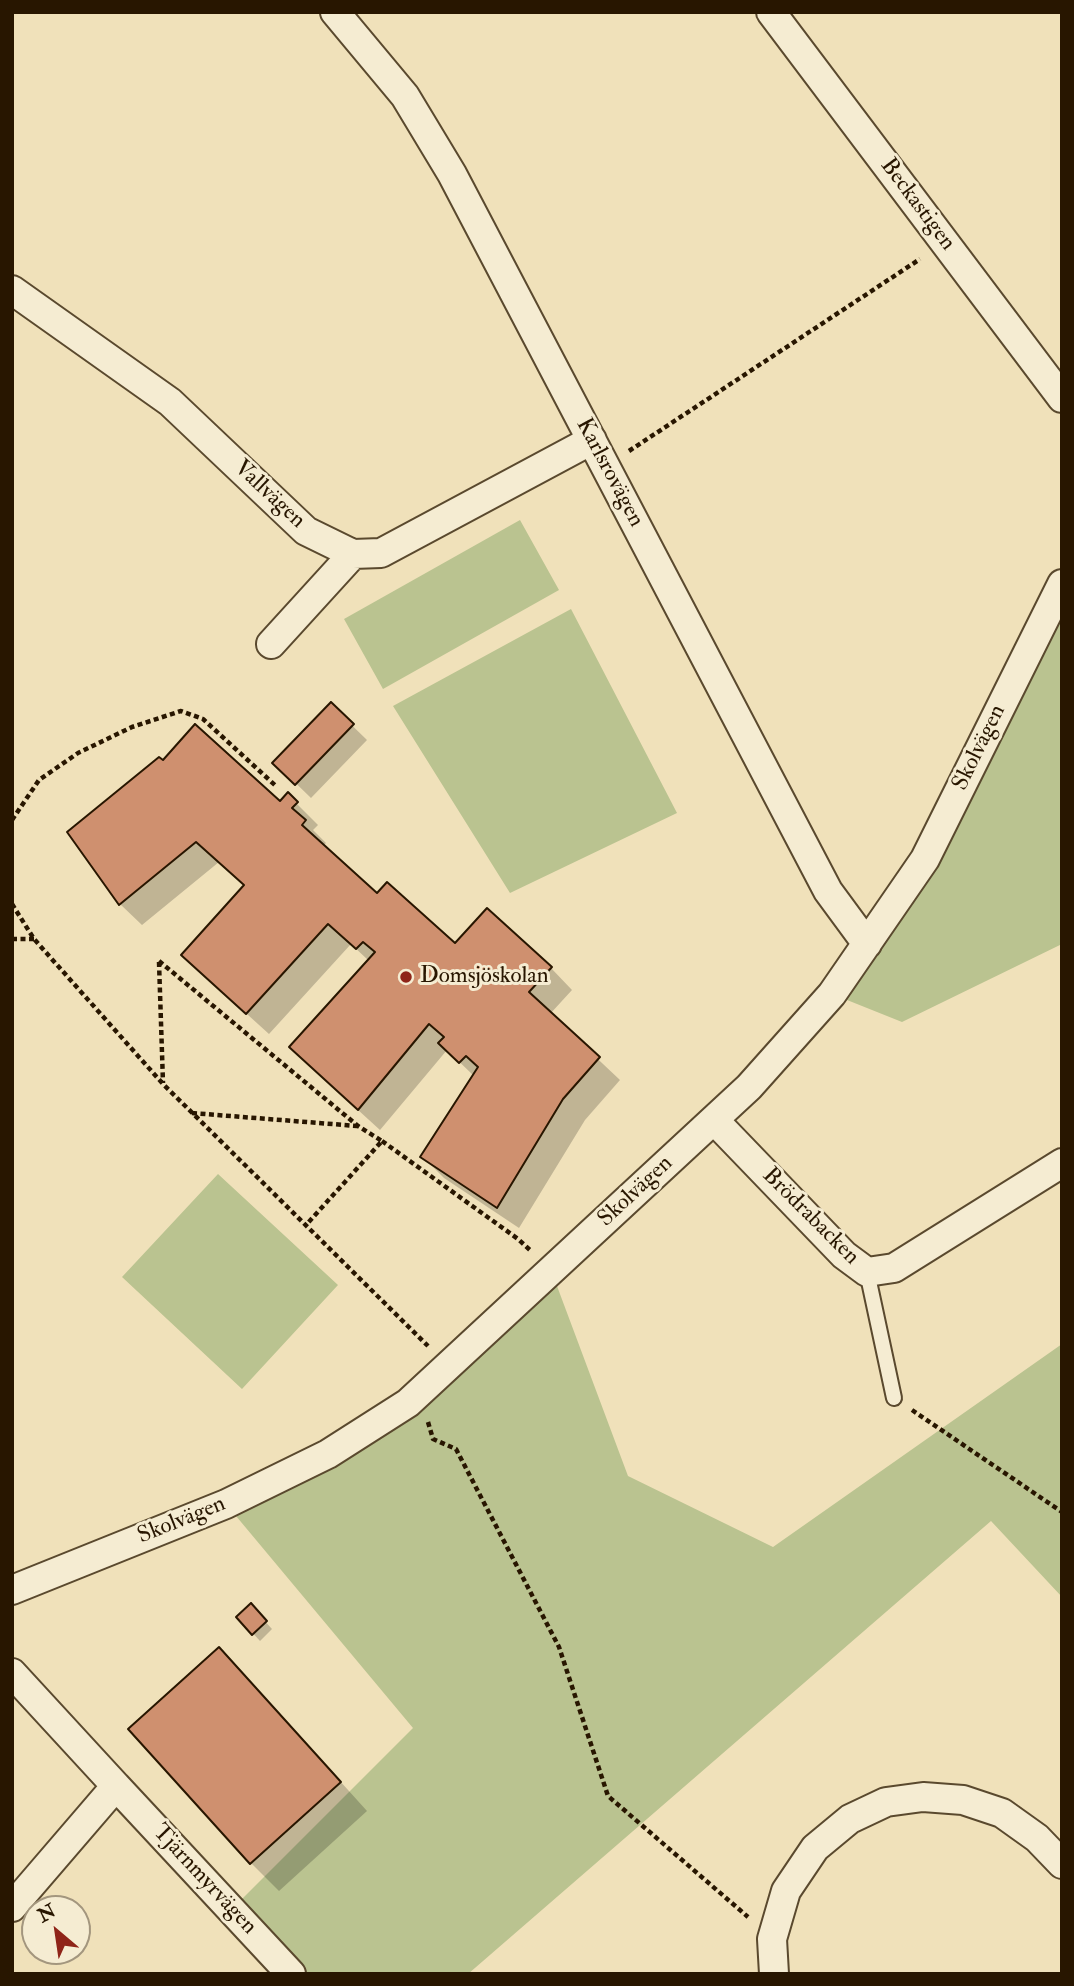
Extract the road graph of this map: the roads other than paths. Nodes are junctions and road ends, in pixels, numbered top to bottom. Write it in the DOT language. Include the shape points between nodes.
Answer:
graph roads {
  1 [pos="335,12"];
  2 [pos="771,12"];
  3 [pos="12,290"];
  4 [pos="1062,398"];
  5 [pos="592,440"];
  6 [pos="353,554"];
  7 [pos="1062,584"];
  8 [pos="271,645"];
  9 [pos="867,944"];
  10 [pos="714,1120"];
  11 [pos="1062,1163"];
  12 [pos="867,1272"];
  13 [pos="894,1398"];
  14 [pos="12,1590"];
  15 [pos="12,1673"];
  16 [pos="116,1786"];
  17 [pos="1062,1864"];
  18 [pos="12,1907"];
  19 [pos="291,1974"];
  20 [pos="774,1974"];
  1 -- 5 [label="street, Karlsrovägen" via="405,96 453,174"];
  2 -- 4 [label="street, Beckastigen"];
  3 -- 6 [label="street, Vallvägen" via="170,402 306,531"];
  5 -- 6 [label="street" via="381,553"];
  5 -- 9 [label="street, Karlsrovägen" via="828,891"];
  6 -- 8 [label="street"];
  7 -- 9 [label="street, Skolvägen" via="925,859"];
  9 -- 10 [label="street, Skolvägen" via="832,994"];
  10 -- 12 [label="street, Brödrabacken" via="844,1255"];
  10 -- 14 [label="street, Skolvägen" via="408,1403 328,1454 226,1504"];
  11 -- 12 [label="street, Brödrabacken" via="894,1268"];
  12 -- 13 [label="lane"];
  15 -- 16 [label="street, Tjärnmyrvägen"];
  16 -- 18 [label="street"];
  16 -- 19 [label="street, Tjärnmyrvägen"];
  17 -- 20 [label="street" via="1037,1838 1002,1813 964,1801 923,1797 886,1802 850,1819 815,1848 786,1891 772,1939"];
}
